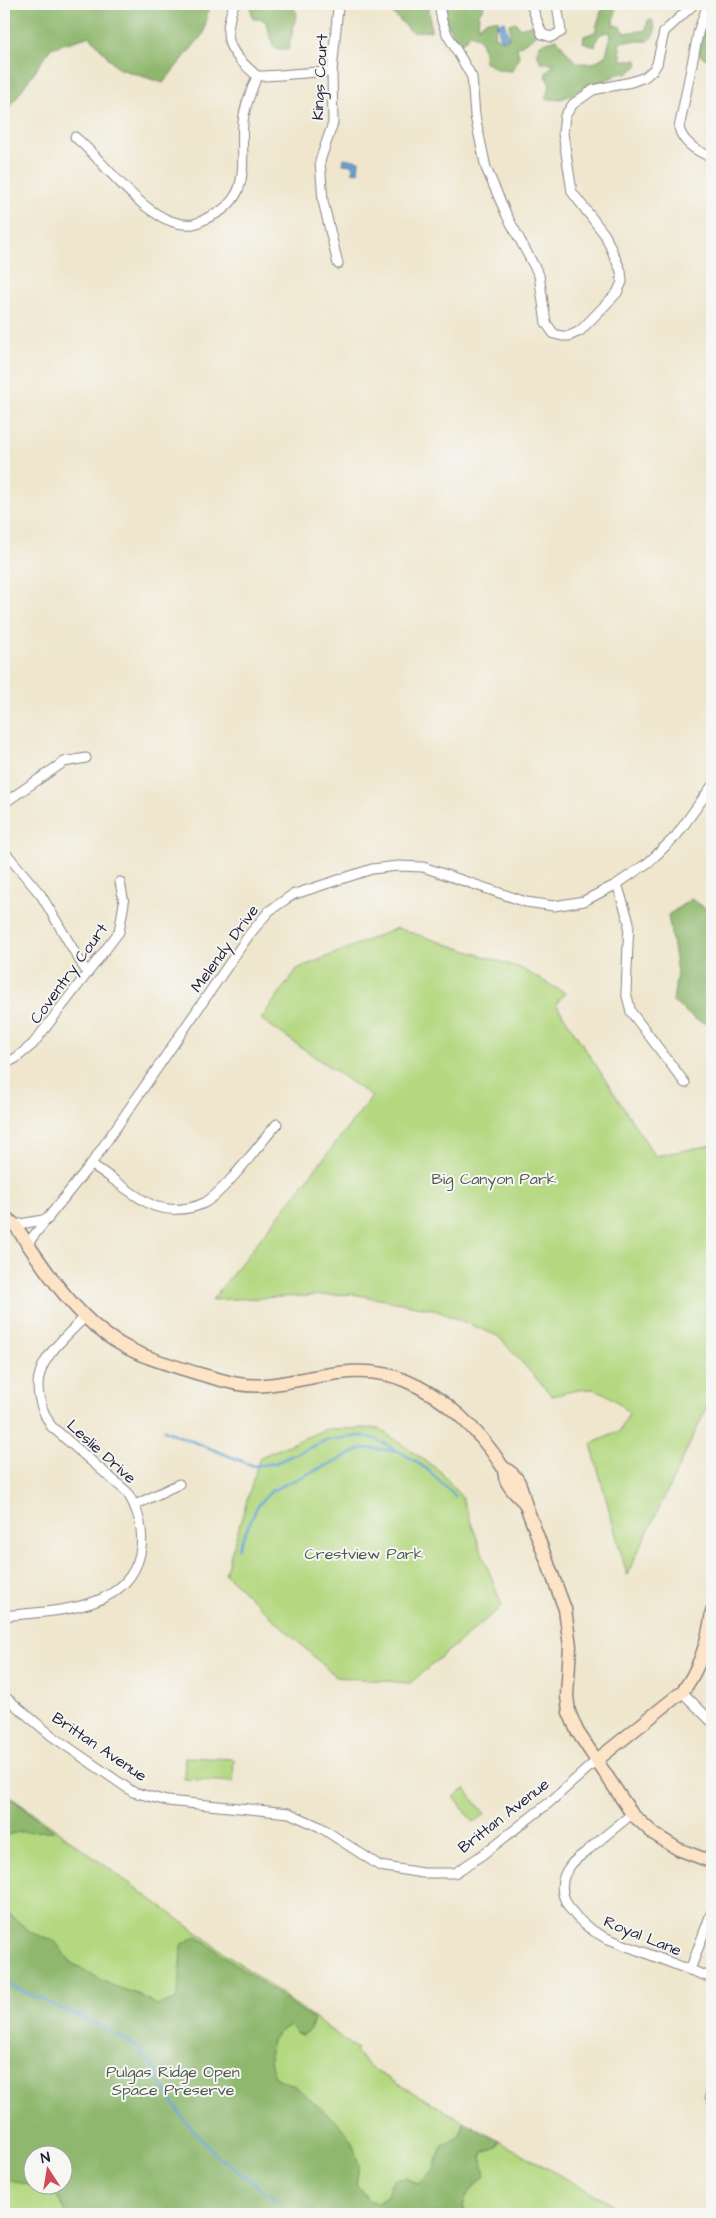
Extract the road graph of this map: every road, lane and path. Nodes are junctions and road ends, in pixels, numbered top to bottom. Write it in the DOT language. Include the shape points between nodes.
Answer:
graph roads {
  1 [pos="234,4"];
  2 [pos="439,4"];
  3 [pos="531,4"];
  4 [pos="557,4"];
  5 [pos="694,4"];
  6 [pos="708,4"];
  7 [pos="338,7"];
  8 [pos="332,72"];
  9 [pos="257,76"];
  10 [pos="74,137"];
  11 [pos="712,157"];
  12 [pos="338,264"];
  13 [pos="86,758"];
  14 [pos="712,786"];
  15 [pos="4,803"];
  16 [pos="4,851"];
  17 [pos="120,882"];
  18 [pos="617,884"];
  19 [pos="87,973"];
  20 [pos="4,1064"];
  21 [pos="685,1083"];
  22 [pos="277,1124"];
  23 [pos="91,1164"];
  24 [pos="4,1216"];
  25 [pos="48,1219"];
  26 [pos="15,1225"];
  27 [pos="28,1244"];
  28 [pos="84,1318"];
  29 [pos="179,1484"];
  30 [pos="136,1505"];
  31 [pos="4,1616"];
  32 [pos="712,1619"];
  33 [pos="682,1692"];
  34 [pos="4,1696"];
  35 [pos="712,1722"];
  36 [pos="597,1760"];
  37 [pos="632,1814"];
  38 [pos="712,1862"];
  39 [pos="712,1910"];
  40 [pos="690,1970"];
  41 [pos="712,1978"];
  42 [pos="712,2084"];
  43 [pos="712,2101"];
  1 -- 9 [label="street" via="227,26 230,46"];
  2 -- 5 [label="street" via="447,34 472,77 475,116 486,168 539,275 544,317 548,328 558,336 580,331 617,293 622,282 621,271 605,235 572,192 563,134 565,116 573,104 593,90 645,77 657,64 664,32"];
  3 -- 4 [label="street" via="542,34 552,37 561,32"];
  6 -- 11 [label="street" via="679,128 691,146"];
  7 -- 8 [label="street, Kings Court"];
  8 -- 9 [label="street"];
  8 -- 12 [label="street, Kings Court" via="333,123 320,161 322,201"];
  9 -- 10 [label="street" via="243,122 241,181 235,196 219,213 194,224 172,222 154,213"];
  13 -- 15 [label="street" via="64,762"];
  14 -- 18 [label="street, Melendy Drive" via="676,836 649,862"];
  16 -- 19 [label="street" via="41,895"];
  17 -- 19 [label="street, Coventry Court" via="124,903 119,932"];
  18 -- 21 [label="street" via="629,922 626,992 630,1012"];
  18 -- 23 [label="street, Melendy Drive" via="584,901 554,906 526,902 423,867 398,866 372,869 292,895 269,911 250,935"];
  19 -- 20 [label="street, Coventry Court" via="33,1044"];
  22 -- 23 [label="street" via="220,1190 204,1202 182,1209 150,1204"];
  23 -- 25 [label="street, Melendy Drive"];
  24 -- 26 [label="street"];
  25 -- 26 [label="street"];
  25 -- 27 [label="street, Melendy Drive"];
  26 -- 27 [label="street"];
  27 -- 28 [label="street"];
  28 -- 30 [label="street, Leslie Drive" via="46,1358 40,1369 38,1398 51,1426 127,1492"];
  28 -- 36 [label="street" via="122,1346 162,1362 239,1384 264,1386 359,1371 382,1373 404,1380 442,1400 485,1441 520,1485 565,1609 570,1646 569,1712 577,1731"];
  29 -- 30 [label="street"];
  30 -- 31 [label="street, Leslie Drive" via="143,1543 138,1563 124,1585 107,1598 84,1605"];
  32 -- 33 [label="street, Brittan Avenue" via="698,1665"];
  33 -- 35 [label="street"];
  33 -- 36 [label="street, Brittan Avenue"];
  34 -- 36 [label="street, Brittan Avenue" via="52,1736 133,1792 167,1801 289,1813 320,1827 380,1866 422,1873 455,1873 550,1802"];
  36 -- 37 [label="street"];
  37 -- 38 [label="street" via="654,1834 678,1849"];
  37 -- 40 [label="street, Royal Lane" via="570,1865 563,1884 566,1902 575,1917 594,1932"];
  39 -- 40 [label="street, Royal Lane"];
  40 -- 41 [label="street, Royal Lane"];
  42 -- 43 [label="street"];
}
